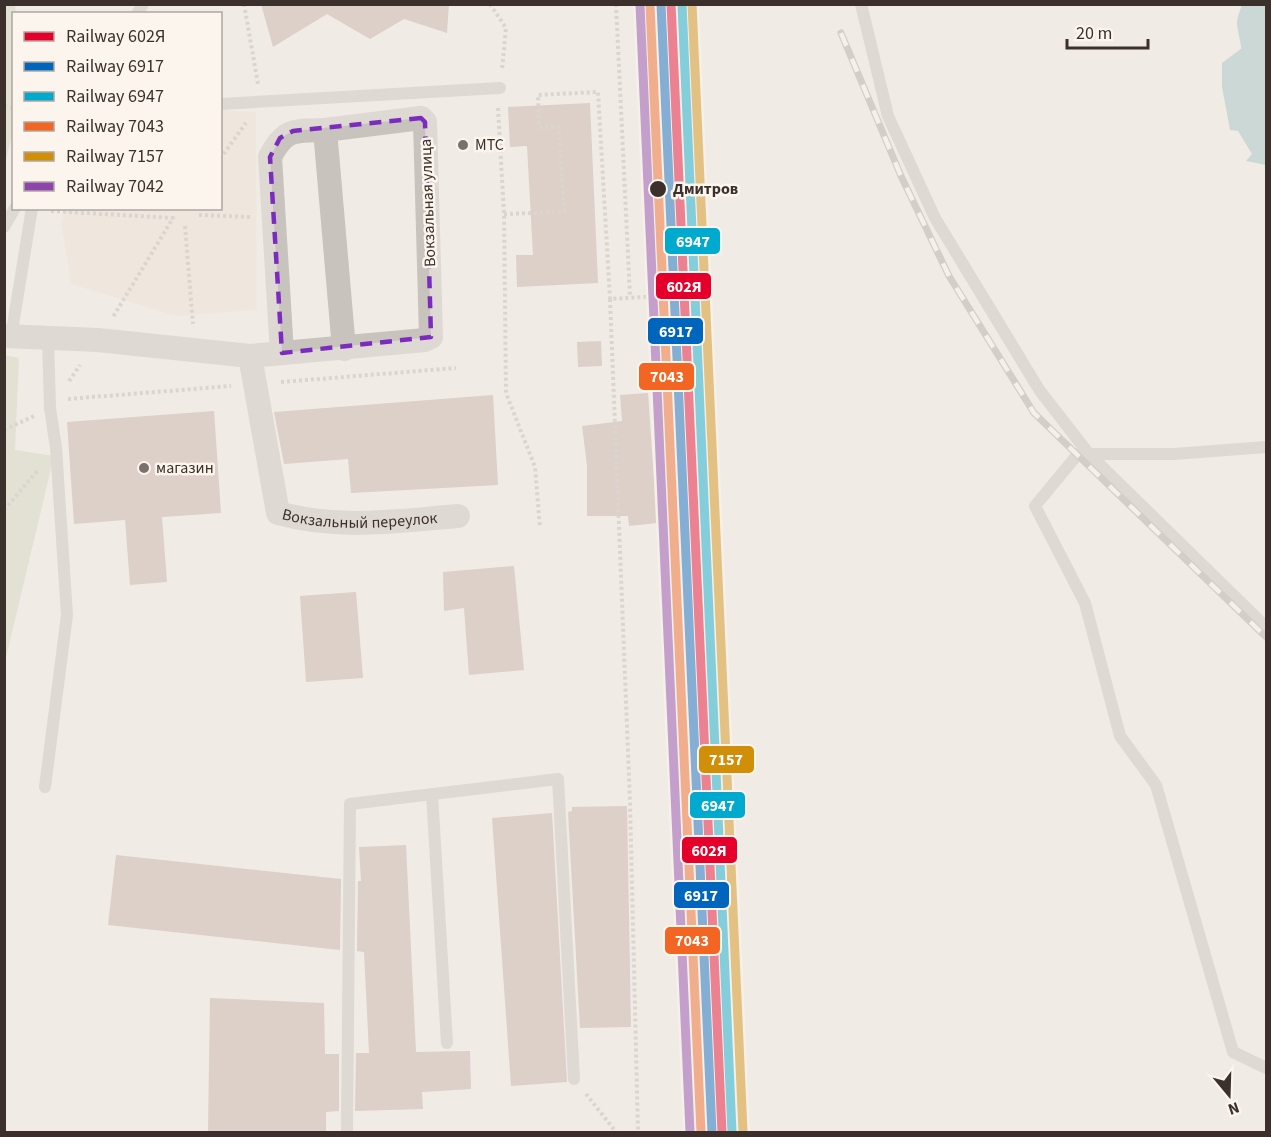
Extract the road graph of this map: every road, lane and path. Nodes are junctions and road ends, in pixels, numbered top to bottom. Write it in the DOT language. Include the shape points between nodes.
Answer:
graph roads {
  1 [pos="244,4"];
  2 [pos="490,4"];
  3 [pos="616,4"];
  4 [pos="648,4"];
  5 [pos="861,4"];
  6 [pos="500,88"];
  7 [pos="261,101"];
  8 [pos="222,104"];
  9 [pos="325,130"];
  10 [pos="222,156"];
  11 [pos="14,210"];
  12 [pos="32,210"];
  13 [pos="48,210"];
  14 [pos="504,214"];
  15 [pos="185,226"];
  16 [pos="4,227"];
  17 [pos="630,298"];
  18 [pos="610,299"];
  19 [pos="7,335"];
  20 [pos="48,338"];
  21 [pos="98,340"];
  22 [pos="344,349"];
  23 [pos="195,352"];
  24 [pos="282,353"];
  25 [pos="250,356"];
  26 [pos="456,368"];
  27 [pos="255,384"];
  28 [pos="52,404"];
  29 [pos="4,430"];
  30 [pos="1266,447"];
  31 [pos="56,448"];
  32 [pos="1089,454"];
  33 [pos="4,510"];
  34 [pos="458,516"];
  35 [pos="540,528"];
  36 [pos="1266,627"];
  37 [pos="45,787"];
  38 [pos="432,794"];
  39 [pos="447,1043"];
  40 [pos="1266,1068"];
  41 [pos="574,1079"];
  42 [pos="347,1132"];
  43 [pos="616,1132"];
  44 [pos="638,1132"];
  1 -- 7 [label="path"];
  2 -- 6 [label="path" via="506,28"];
  3 -- 17 [label="path"];
  4 -- 17 [label="path" via="660,296"];
  5 -- 32 [label="lane" via="888,116 935,218 1040,391"];
  6 -- 7 [label="lane"];
  6 -- 14 [label="path" via="497,115"];
  7 -- 8 [label="lane"];
  7 -- 10 [label="path"];
  9 -- 22 [label="street"];
  9 -- 22 [label="street, Вокзальная улица" via="421,118 425,122 431,337"];
  9 -- 24 [label="street" via="293,131 280,138 270,157"];
  11 -- 16 [label="lane"];
  12 -- 19 [label="lane"];
  13 -- 21 [label="path" via="173,218"];
  14 -- 18 [label="path" via="564,212 559,127 539,127 538,94 598,92"];
  14 -- 35 [label="path" via="506,393 535,467"];
  15 -- 23 [label="path"];
  17 -- 18 [label="path"];
  18 -- 44 [label="path" via="630,802"];
  19 -- 20 [label="street, Вокзальная улица"];
  20 -- 21 [label="street, Вокзальная улица"];
  20 -- 28 [label="lane"];
  21 -- 23 [label="street, Вокзальная улица"];
  21 -- 28 [label="path"];
  22 -- 24 [label="street, Вокзальная улица"];
  23 -- 25 [label="street, Вокзальная улица"];
  24 -- 25 [label="street, Вокзальная улица"];
  25 -- 27 [label="street, Вокзальный переулок"];
  26 -- 27 [label="path"];
  27 -- 28 [label="path"];
  27 -- 34 [label="street, Вокзальный переулок" via="278,513 322,523"];
  28 -- 29 [label="path"];
  28 -- 31 [label="lane"];
  30 -- 32 [label="lane" via="1174,454"];
  31 -- 33 [label="path"];
  31 -- 37 [label="lane" via="67,615"];
  32 -- 36 [label="lane"];
  32 -- 40 [label="lane" via="1078,454 1035,506 1085,603 1120,736 1156,785 1233,1052"];
  38 -- 39 [label="lane"];
  38 -- 41 [label="lane" via="558,779"];
  38 -- 42 [label="lane" via="350,804"];
  41 -- 43 [label="path"];
}
